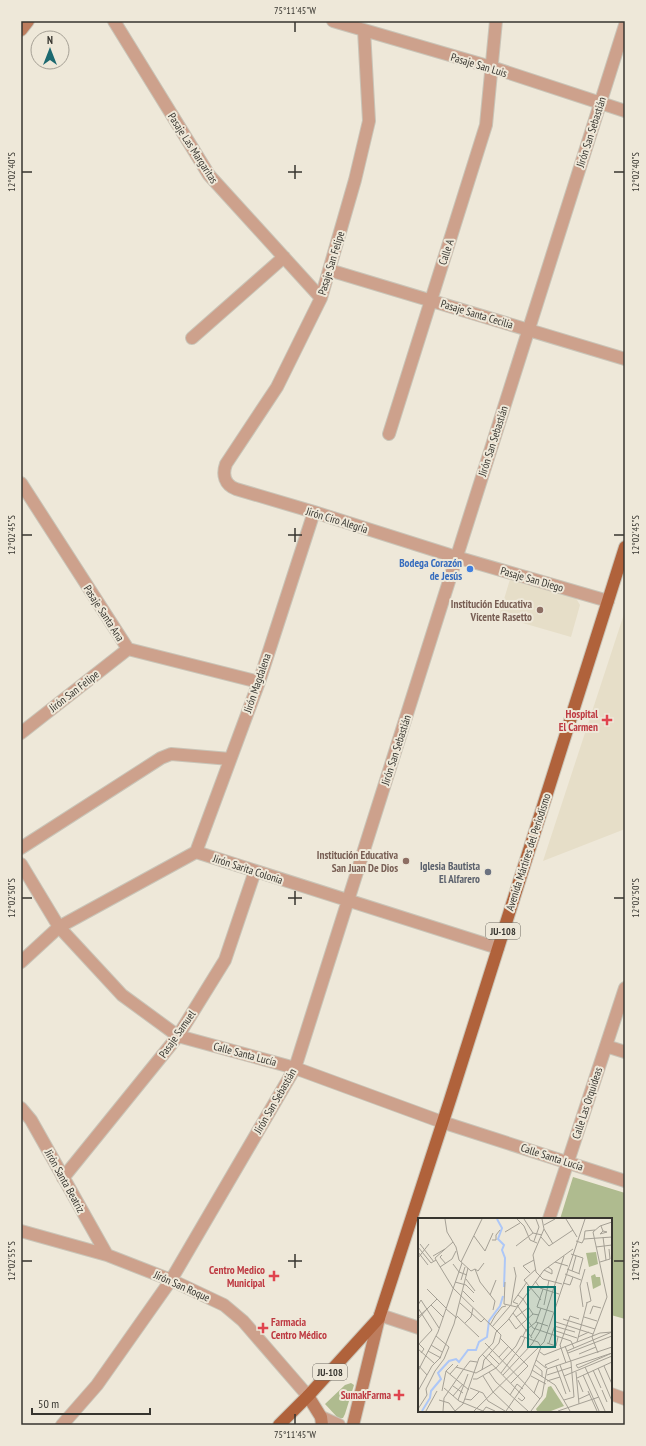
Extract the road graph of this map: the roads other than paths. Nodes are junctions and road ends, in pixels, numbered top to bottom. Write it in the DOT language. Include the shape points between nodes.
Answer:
graph roads {
  1 [pos="28,21"];
  2 [pos="114,21"];
  3 [pos="333,21"];
  4 [pos="496,21"];
  5 [pos="625,25"];
  6 [pos="21,30"];
  7 [pos="364,30"];
  8 [pos="491,68"];
  9 [pos="600,103"];
  10 [pos="625,111"];
  11 [pos="284,257"];
  12 [pos="329,270"];
  13 [pos="321,298"];
  14 [pos="431,301"];
  15 [pos="528,330"];
  16 [pos="192,338"];
  17 [pos="625,359"];
  18 [pos="389,434"];
  19 [pos="224,474"];
  20 [pos="21,484"];
  21 [pos="314,512"];
  22 [pos="625,547"];
  23 [pos="456,557"];
  24 [pos="608,601"];
  25 [pos="128,649"];
  26 [pos="259,682"];
  27 [pos="21,733"];
  28 [pos="230,759"];
  29 [pos="21,848"];
  30 [pos="196,852"];
  31 [pos="21,864"];
  32 [pos="255,871"];
  33 [pos="348,900"];
  34 [pos="59,927"];
  35 [pos="498,948"];
  36 [pos="21,962"];
  37 [pos="625,988"];
  38 [pos="178,1036"];
  39 [pos="606,1046"];
  40 [pos="625,1052"];
  41 [pos="295,1068"];
  42 [pos="21,1108"];
  43 [pos="442,1122"];
  44 [pos="568,1163"];
  45 [pos="64,1178"];
  46 [pos="625,1181"];
  47 [pos="549,1218"];
  48 [pos="21,1231"];
  49 [pos="107,1255"];
  50 [pos="171,1280"];
  51 [pos="379,1316"];
  52 [pos="418,1328"];
  53 [pos="612,1394"];
  54 [pos="308,1396"];
  55 [pos="625,1399"];
  56 [pos="321,1421"];
  57 [pos="62,1425"];
  58 [pos="279,1425"];
  59 [pos="339,1425"];
  60 [pos="353,1425"];
  1 -- 6 [label="street"];
  2 -- 11 [label="street, Pasaje Las Margaritas" via="208,175"];
  3 -- 7 [label="street, Pasaje San Luis"];
  4 -- 8 [label="street, Calle A"];
  5 -- 9 [label="street, Jirón San Sebastián"];
  7 -- 8 [label="street, Pasaje San Luis"];
  7 -- 12 [label="street, Pasaje San Felipe" via="369,121"];
  8 -- 9 [label="street, Pasaje San Luis"];
  8 -- 14 [label="street, Calle A" via="486,126"];
  9 -- 10 [label="street, Pasaje San Luis"];
  9 -- 15 [label="street, Jirón San Sebastián"];
  11 -- 13 [label="street, Pasaje Las Margaritas"];
  11 -- 16 [label="street"];
  12 -- 13 [label="street, Pasaje San Felipe"];
  12 -- 14 [label="street, Pasaje Santa Cecilia"];
  13 -- 19 [label="street, Pasaje San Felipe" via="277,387 232,453"];
  14 -- 15 [label="street, Pasaje Santa Cecilia"];
  14 -- 18 [label="street, Calle A"];
  15 -- 17 [label="street, Pasaje Santa Cecilia"];
  15 -- 23 [label="street, Jirón San Sebastián"];
  19 -- 21 [label="street, Jirón Ciro Alegría" via="227,484 232,488"];
  20 -- 25 [label="street, Pasaje Santa Ana"];
  21 -- 23 [label="street, Jirón Ciro Alegría"];
  21 -- 26 [label="street, Jirón Magdalena"];
  22 -- 24 [label="main road, Avenida Mártires del Periodismo / JU-108"];
  23 -- 24 [label="street, Pasaje San Diego"];
  23 -- 33 [label="street, Jirón San Sebastián"];
  24 -- 35 [label="main road, Avenida Mártires del Periodismo / JU-108"];
  25 -- 26 [label="street, Pasaje Santa Ana"];
  25 -- 27 [label="street, Jirón San Felipe"];
  26 -- 28 [label="street, Jirón Magdalena"];
  28 -- 29 [label="street" via="171,754"];
  28 -- 30 [label="street, Jirón Magdalena"];
  30 -- 32 [label="street, Jirón Sarita Colonia"];
  30 -- 34 [label="street"];
  31 -- 34 [label="street, Calle Santa Lucía"];
  32 -- 33 [label="street, Jirón Sarita Colonia"];
  32 -- 38 [label="street, Pasaje Samuel" via="225,960"];
  33 -- 35 [label="street, Jirón Sarita Colonia"];
  33 -- 41 [label="street, Jirón San Sebastián"];
  34 -- 36 [label="street"];
  34 -- 38 [label="street, Calle Santa Lucía" via="122,995"];
  35 -- 43 [label="main road, Avenida Mártires del Periodismo / JU-108"];
  37 -- 39 [label="street, Calle Las Orquideas"];
  38 -- 41 [label="street, Calle Santa Lucía"];
  38 -- 45 [label="street, Pasaje Samuel"];
  39 -- 40 [label="street"];
  39 -- 44 [label="street, Calle Las Orquideas"];
  41 -- 43 [label="street, Calle Santa Lucía"];
  41 -- 50 [label="street, Jirón San Sebastián"];
  42 -- 45 [label="street, Jirón Santa Beatriz" via="31,1120"];
  43 -- 44 [label="street, Calle Santa Lucía"];
  43 -- 51 [label="main road, Avenida Mártires del Periodismo / JU-108"];
  44 -- 46 [label="street, Calle Santa Lucía"];
  44 -- 47 [label="street, Calle Las Orquideas"];
  45 -- 49 [label="street, Jirón Santa Beatriz"];
  48 -- 49 [label="street, Jirón San Roque"];
  49 -- 50 [label="street, Jirón San Roque"];
  50 -- 54 [label="street, Jirón San Roque" via="229,1309 243,1321"];
  50 -- 57 [label="street, Jirón San Sebastián" via="97,1385"];
  51 -- 52 [label="street"];
  51 -- 54 [label="main road, Avenida Mártires del Periodismo / JU-108"];
  51 -- 60 [label="street, Avenida Mártires del Periodismo"];
  53 -- 55 [label="street"];
  54 -- 56 [label="street"];
  54 -- 58 [label="main road, Avenida Mártires del Periodismo / JU-108"];
  56 -- 59 [label="street"];
}
